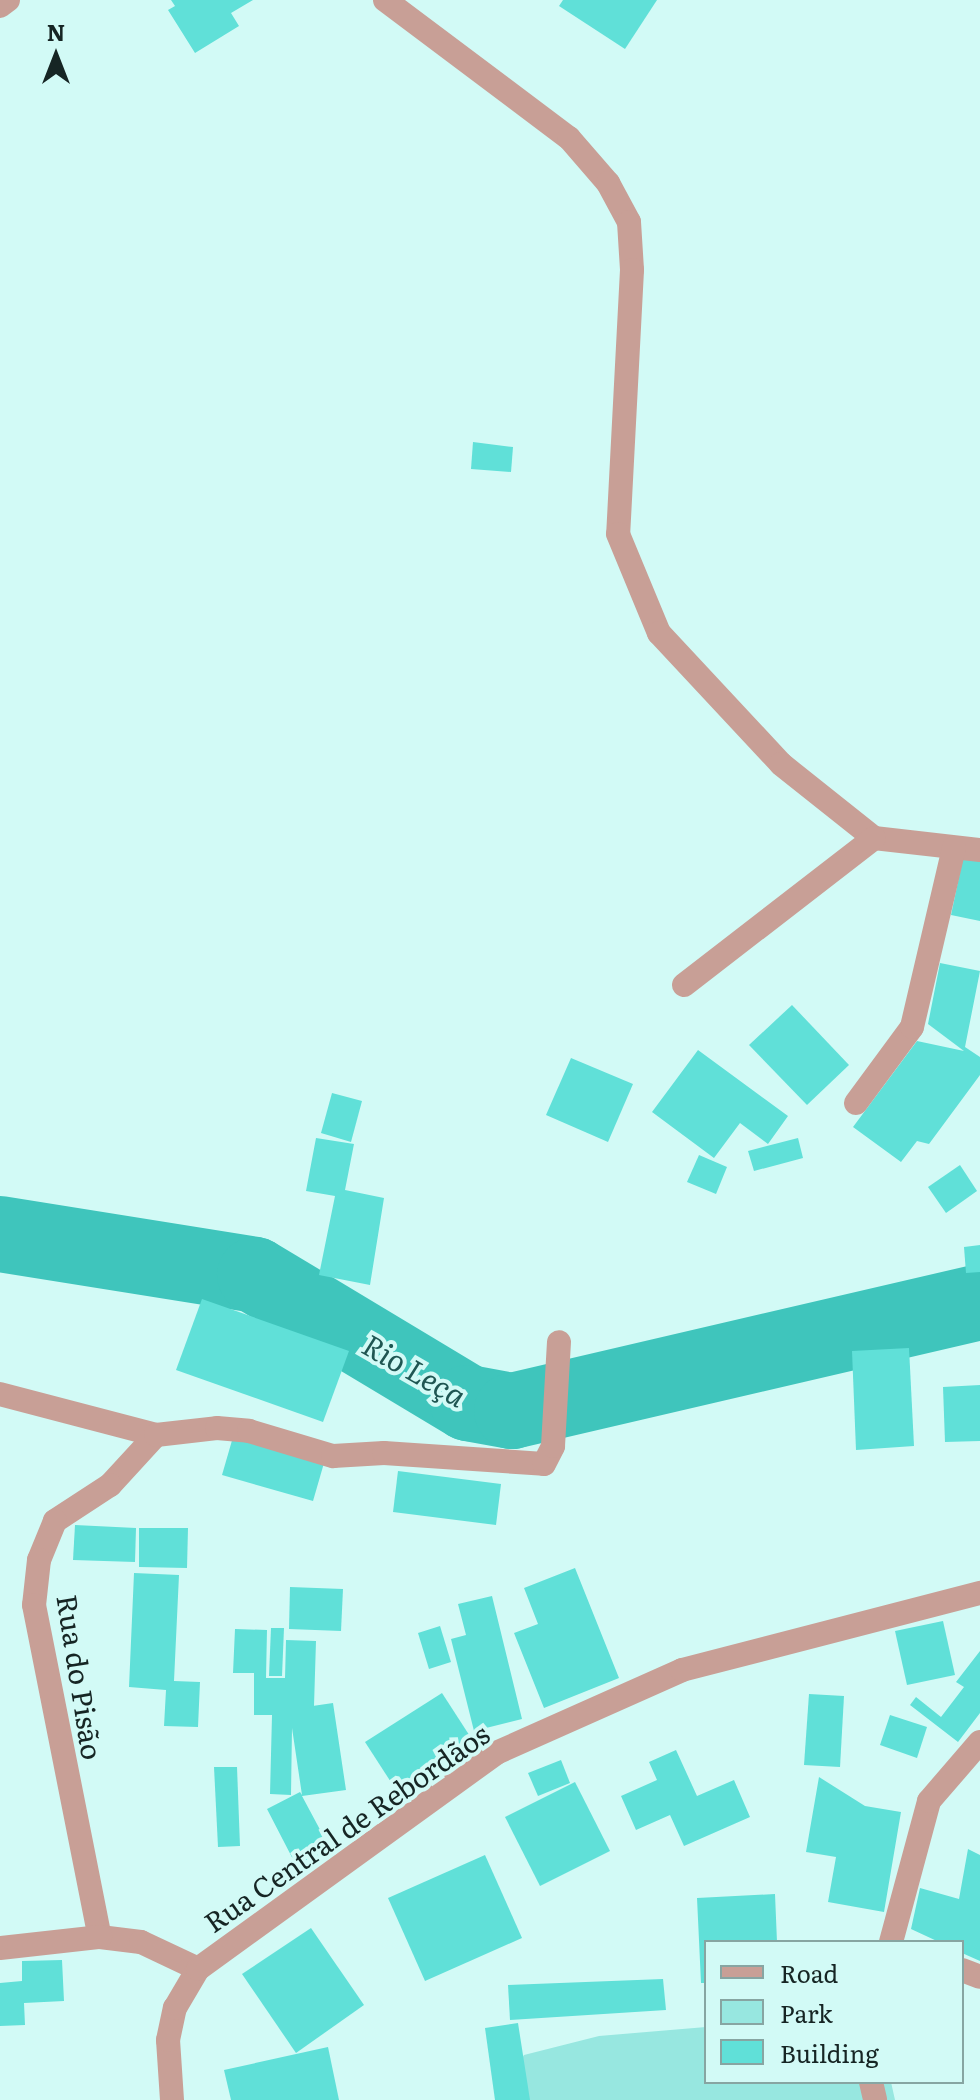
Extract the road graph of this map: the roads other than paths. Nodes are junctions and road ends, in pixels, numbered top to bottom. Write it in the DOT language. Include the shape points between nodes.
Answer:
graph roads {
  1 [pos="8,0"];
  2 [pos="385,0"];
  3 [pos="0,6"];
  4 [pos="874,838"];
  5 [pos="954,848"];
  6 [pos="980,850"];
  7 [pos="684,985"];
  8 [pos="856,1103"];
  9 [pos="559,1342"];
  10 [pos="0,1394"];
  11 [pos="156,1435"];
  12 [pos="980,1593"];
  13 [pos="980,1742"];
  14 [pos="100,1937"];
  15 [pos="892,1940"];
  16 [pos="0,1948"];
  17 [pos="198,1969"];
  18 [pos="172,2100"];
  1 -- 3 [label="street"];
  2 -- 4 [label="street" via="569,138 608,183 629,222 632,270 618,534 659,633 781,764"];
  4 -- 5 [label="street"];
  4 -- 7 [label="street"];
  5 -- 6 [label="street"];
  5 -- 8 [label="street" via="912,1027"];
  9 -- 11 [label="street" via="553,1446 544,1464 384,1453 333,1456 249,1431 217,1428"];
  10 -- 11 [label="street"];
  11 -- 14 [label="street, Rua do Pisão" via="110,1485 55,1521 39,1560 35,1590 39,1643"];
  12 -- 17 [label="street, Rua Central de Rebordãos" via="682,1670 496,1753"];
  13 -- 15 [label="street" via="929,1801"];
  14 -- 16 [label="street"];
  14 -- 17 [label="street" via="141,1942"];
  17 -- 18 [label="street, Rua Central de Rebordãos" via="175,2008 168,2040"];
}
